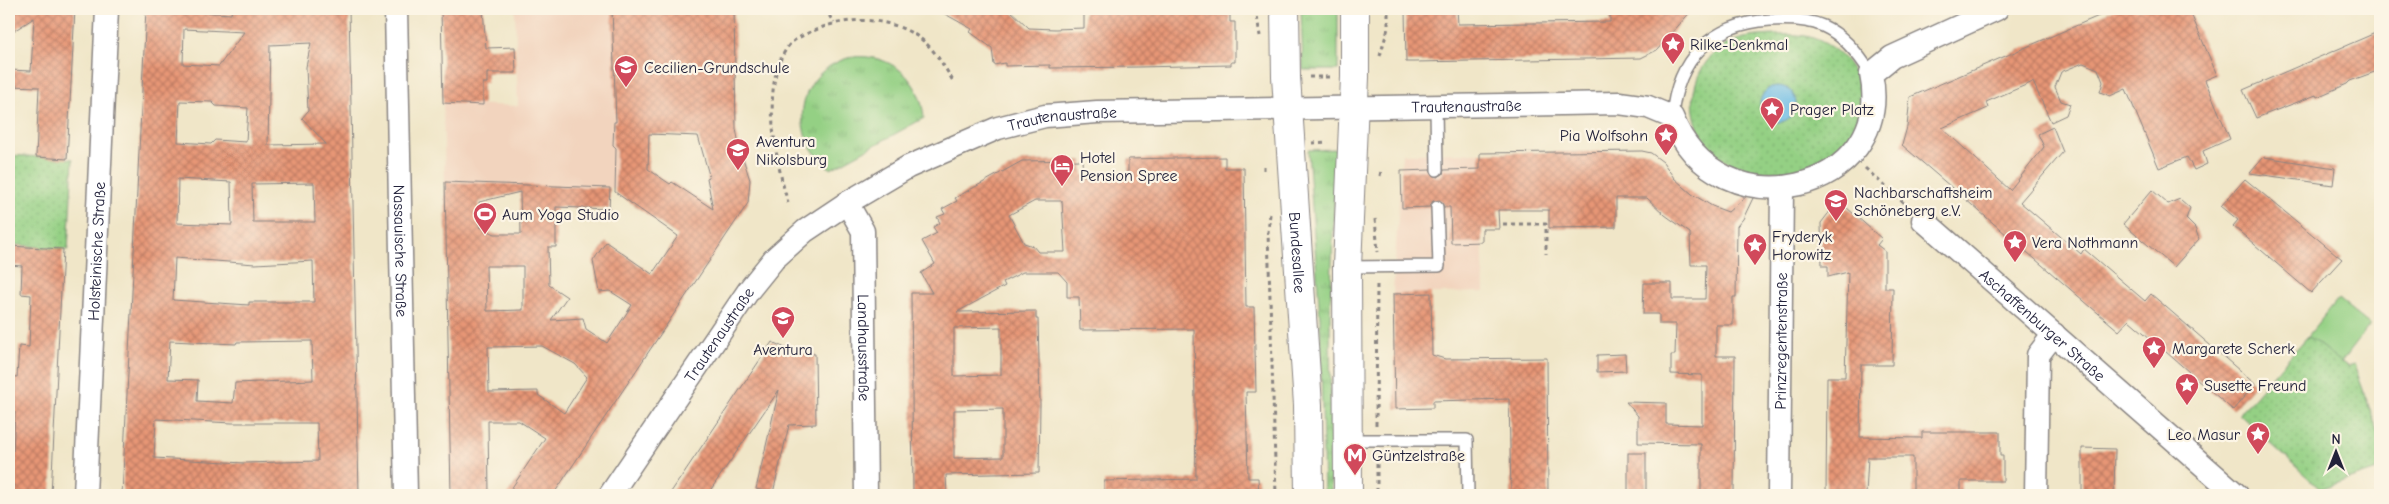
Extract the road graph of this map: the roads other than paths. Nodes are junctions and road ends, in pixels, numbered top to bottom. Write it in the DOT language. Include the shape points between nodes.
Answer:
graph roads {
  1 [pos="107,9"];
  2 [pos="396,9"];
  3 [pos="1284,9"];
  4 [pos="1355,9"];
  5 [pos="1997,9"];
  6 [pos="1872,74"];
  7 [pos="1436,107"];
  8 [pos="1354,108"];
  9 [pos="1288,110"];
  10 [pos="1672,117"];
  11 [pos="1437,170"];
  12 [pos="1782,188"];
  13 [pos="847,203"];
  14 [pos="1437,207"];
  15 [pos="1923,220"];
  16 [pos="1347,268"];
  17 [pos="2054,334"];
  18 [pos="1347,440"];
  19 [pos="85,495"];
  20 [pos="406,495"];
  21 [pos="610,495"];
  22 [pos="866,495"];
  23 [pos="1310,495"];
  24 [pos="1348,495"];
  25 [pos="1468,495"];
  26 [pos="1779,495"];
  27 [pos="2036,495"];
  28 [pos="2237,495"];
  1 -- 19 [label="street, Holsteinische Straße"];
  2 -- 20 [label="street, Nassauische Straße"];
  3 -- 9 [label="main road, Bundesallee"];
  4 -- 8 [label="main road"];
  5 -- 6 [label="street" via="1892,57"];
  6 -- 10 [label="lane" via="1846,43 1823,26 1778,19 1737,25 1705,43 1686,66 1676,92"];
  6 -- 12 [label="street" via="1875,95 1872,112 1864,134 1850,153 1820,176"];
  7 -- 8 [label="street, Trautenaustraße"];
  7 -- 10 [label="street, Trautenaustraße" via="1619,103 1648,107"];
  7 -- 11 [label="lane"];
  8 -- 9 [label="street, Trautenaustraße"];
  8 -- 16 [label="main road"];
  9 -- 13 [label="street, Trautenaustraße" via="1097,112 1021,121 979,134 908,167"];
  9 -- 23 [label="main road, Bundesallee" via="1304,314"];
  10 -- 12 [label="street" via="1687,147 1714,171 1758,188"];
  12 -- 26 [label="street, Prinzregentenstraße"];
  13 -- 21 [label="street, Trautenaustraße" via="805,231 774,259 749,290"];
  13 -- 22 [label="street, Landhausstraße" via="862,231"];
  14 -- 16 [label="lane" via="1439,266"];
  15 -- 17 [label="street, Aschaffenburger Straße"];
  16 -- 18 [label="main road"];
  17 -- 27 [label="street" via="2038,355"];
  17 -- 28 [label="street, Aschaffenburger Straße"];
  18 -- 24 [label="main road"];
  18 -- 25 [label="lane" via="1467,440"];
}
